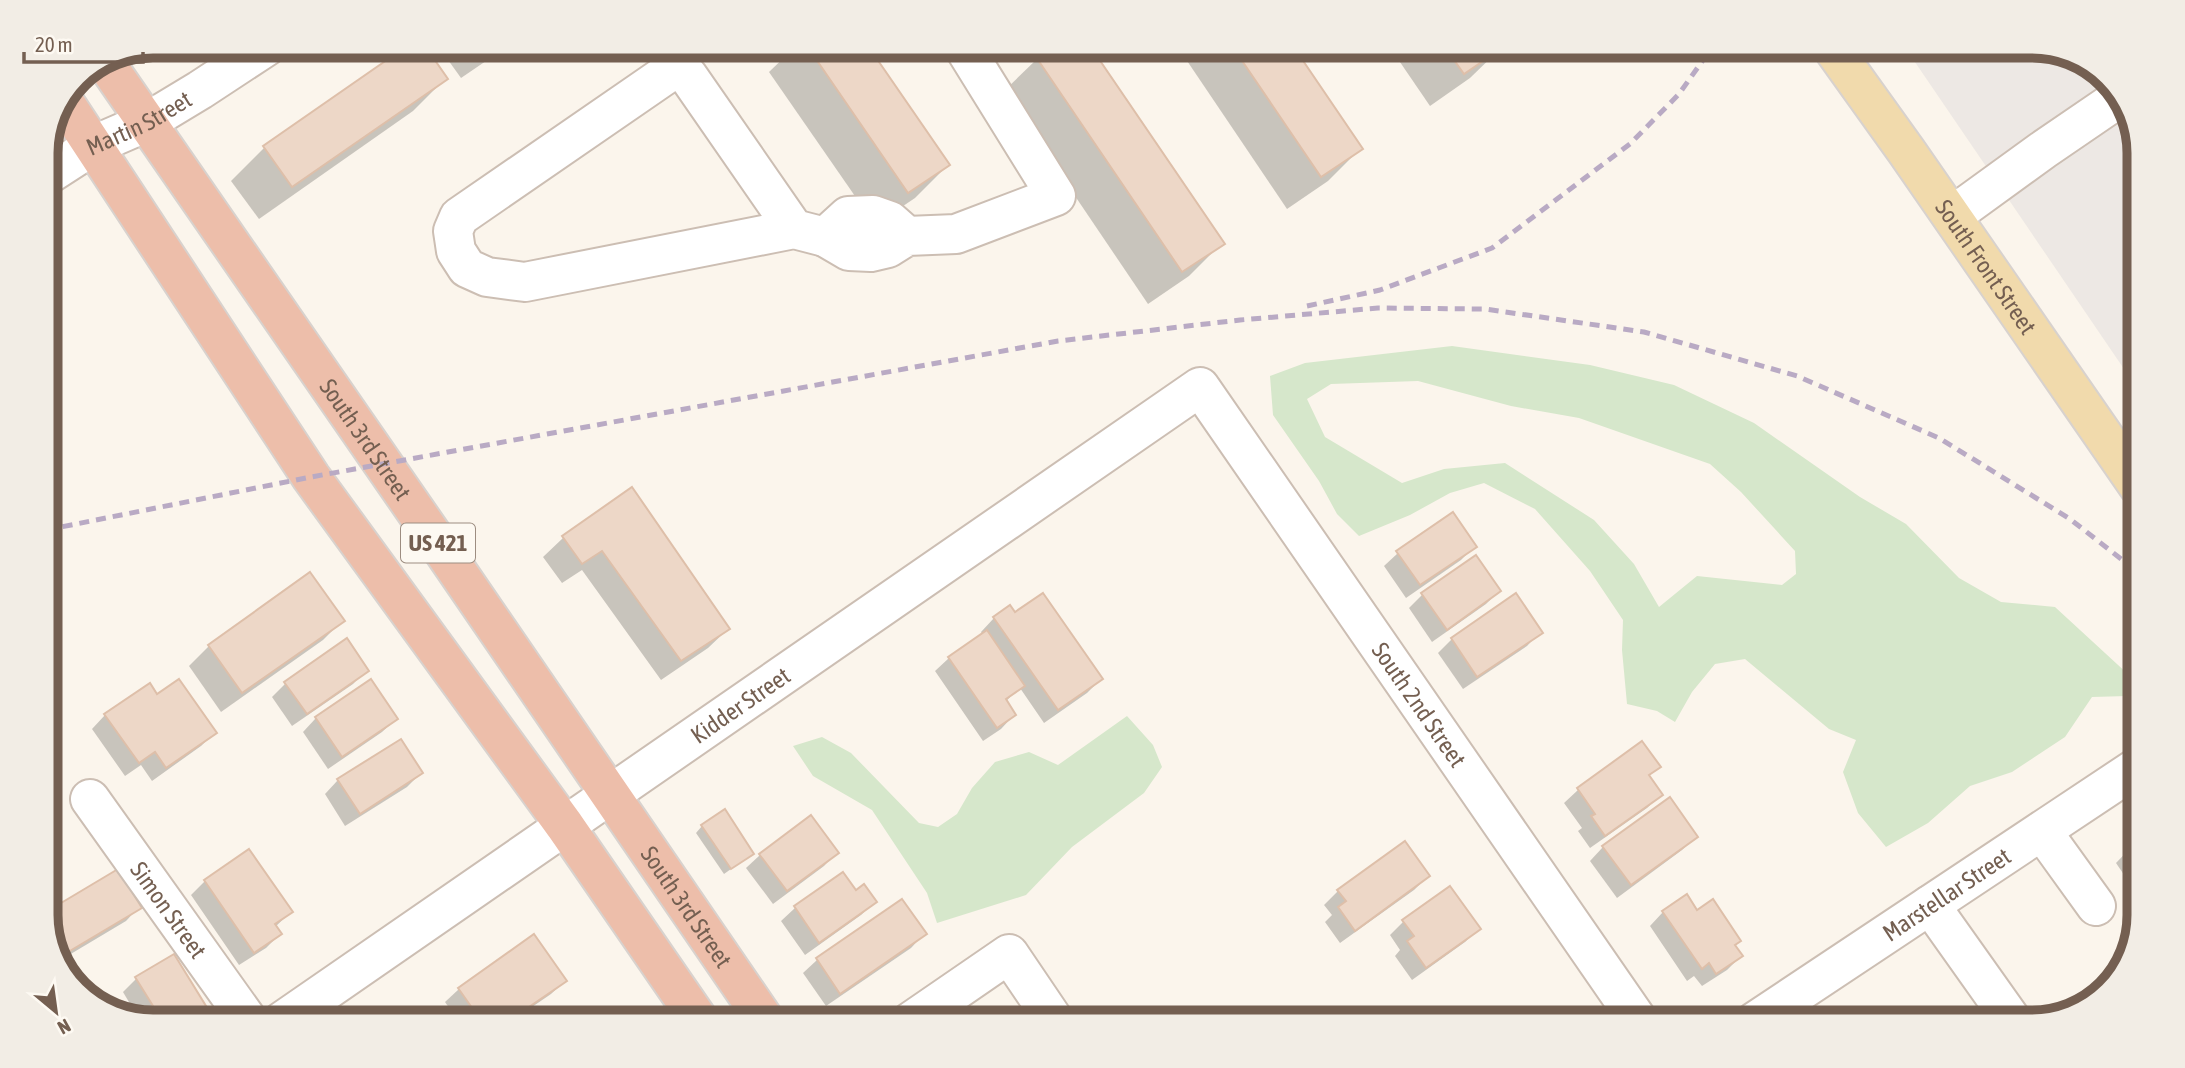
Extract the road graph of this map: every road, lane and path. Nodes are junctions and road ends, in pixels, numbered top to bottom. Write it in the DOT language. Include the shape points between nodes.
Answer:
graph roads {
  1 [pos="249,58"];
  2 [pos="970,58"];
  3 [pos="1840,58"];
  4 [pos="110,69"];
  5 [pos="2112,102"];
  6 [pos="69,109"];
  7 [pos="147,122"];
  8 [pos="94,145"];
  9 [pos="58,168"];
  10 [pos="1952,216"];
  11 [pos="809,233"];
  12 [pos="1200,387"];
  13 [pos="2127,470"];
  14 [pos="2127,774"];
  15 [pos="609,796"];
  16 [pos="90,799"];
  17 [pos="565,826"];
  18 [pos="2042,831"];
  19 [pos="1930,905"];
  20 [pos="2096,906"];
  21 [pos="239,1010"];
  22 [pos="300,1010"];
  23 [pos="691,1010"];
  24 [pos="757,1010"];
  25 [pos="929,1010"];
  26 [pos="1046,1010"];
  27 [pos="1630,1010"];
  28 [pos="1773,1010"];
  29 [pos="2004,1010"];
  1 -- 7 [label="street, Martin Street"];
  2 -- 11 [label="street" via="1056,196 956,234 907,236 890,221 873,215 848,216"];
  3 -- 10 [label="main road, South Front Street"];
  4 -- 7 [label="highway, South 3rd Street / US 421"];
  5 -- 10 [label="street"];
  6 -- 8 [label="highway, US 421"];
  7 -- 8 [label="street, Martin Street"];
  7 -- 15 [label="highway, South 3rd Street / US 421"];
  8 -- 9 [label="street, Martin Street"];
  8 -- 17 [label="highway, US 421" via="311,477"];
  10 -- 13 [label="main road, South Front Street"];
  11 -- 11 [label="street" via="688,76 677,70 459,217 453,232 456,251 467,268 487,277 525,282"];
  12 -- 15 [label="street, Kidder Street"];
  12 -- 27 [label="street, South 2nd Street"];
  14 -- 18 [label="street, Marstellar Street"];
  15 -- 17 [label="street, Kidder Street"];
  15 -- 24 [label="highway, South 3rd Street / US 421"];
  16 -- 21 [label="street, Simon Street"];
  17 -- 22 [label="street, Kidder Street"];
  17 -- 23 [label="highway, US 421"];
  18 -- 19 [label="street, Marstellar Street"];
  18 -- 20 [label="street"];
  19 -- 28 [label="street, Marstellar Street"];
  19 -- 29 [label="street"];
  25 -- 26 [label="street" via="1009,954"];
}
